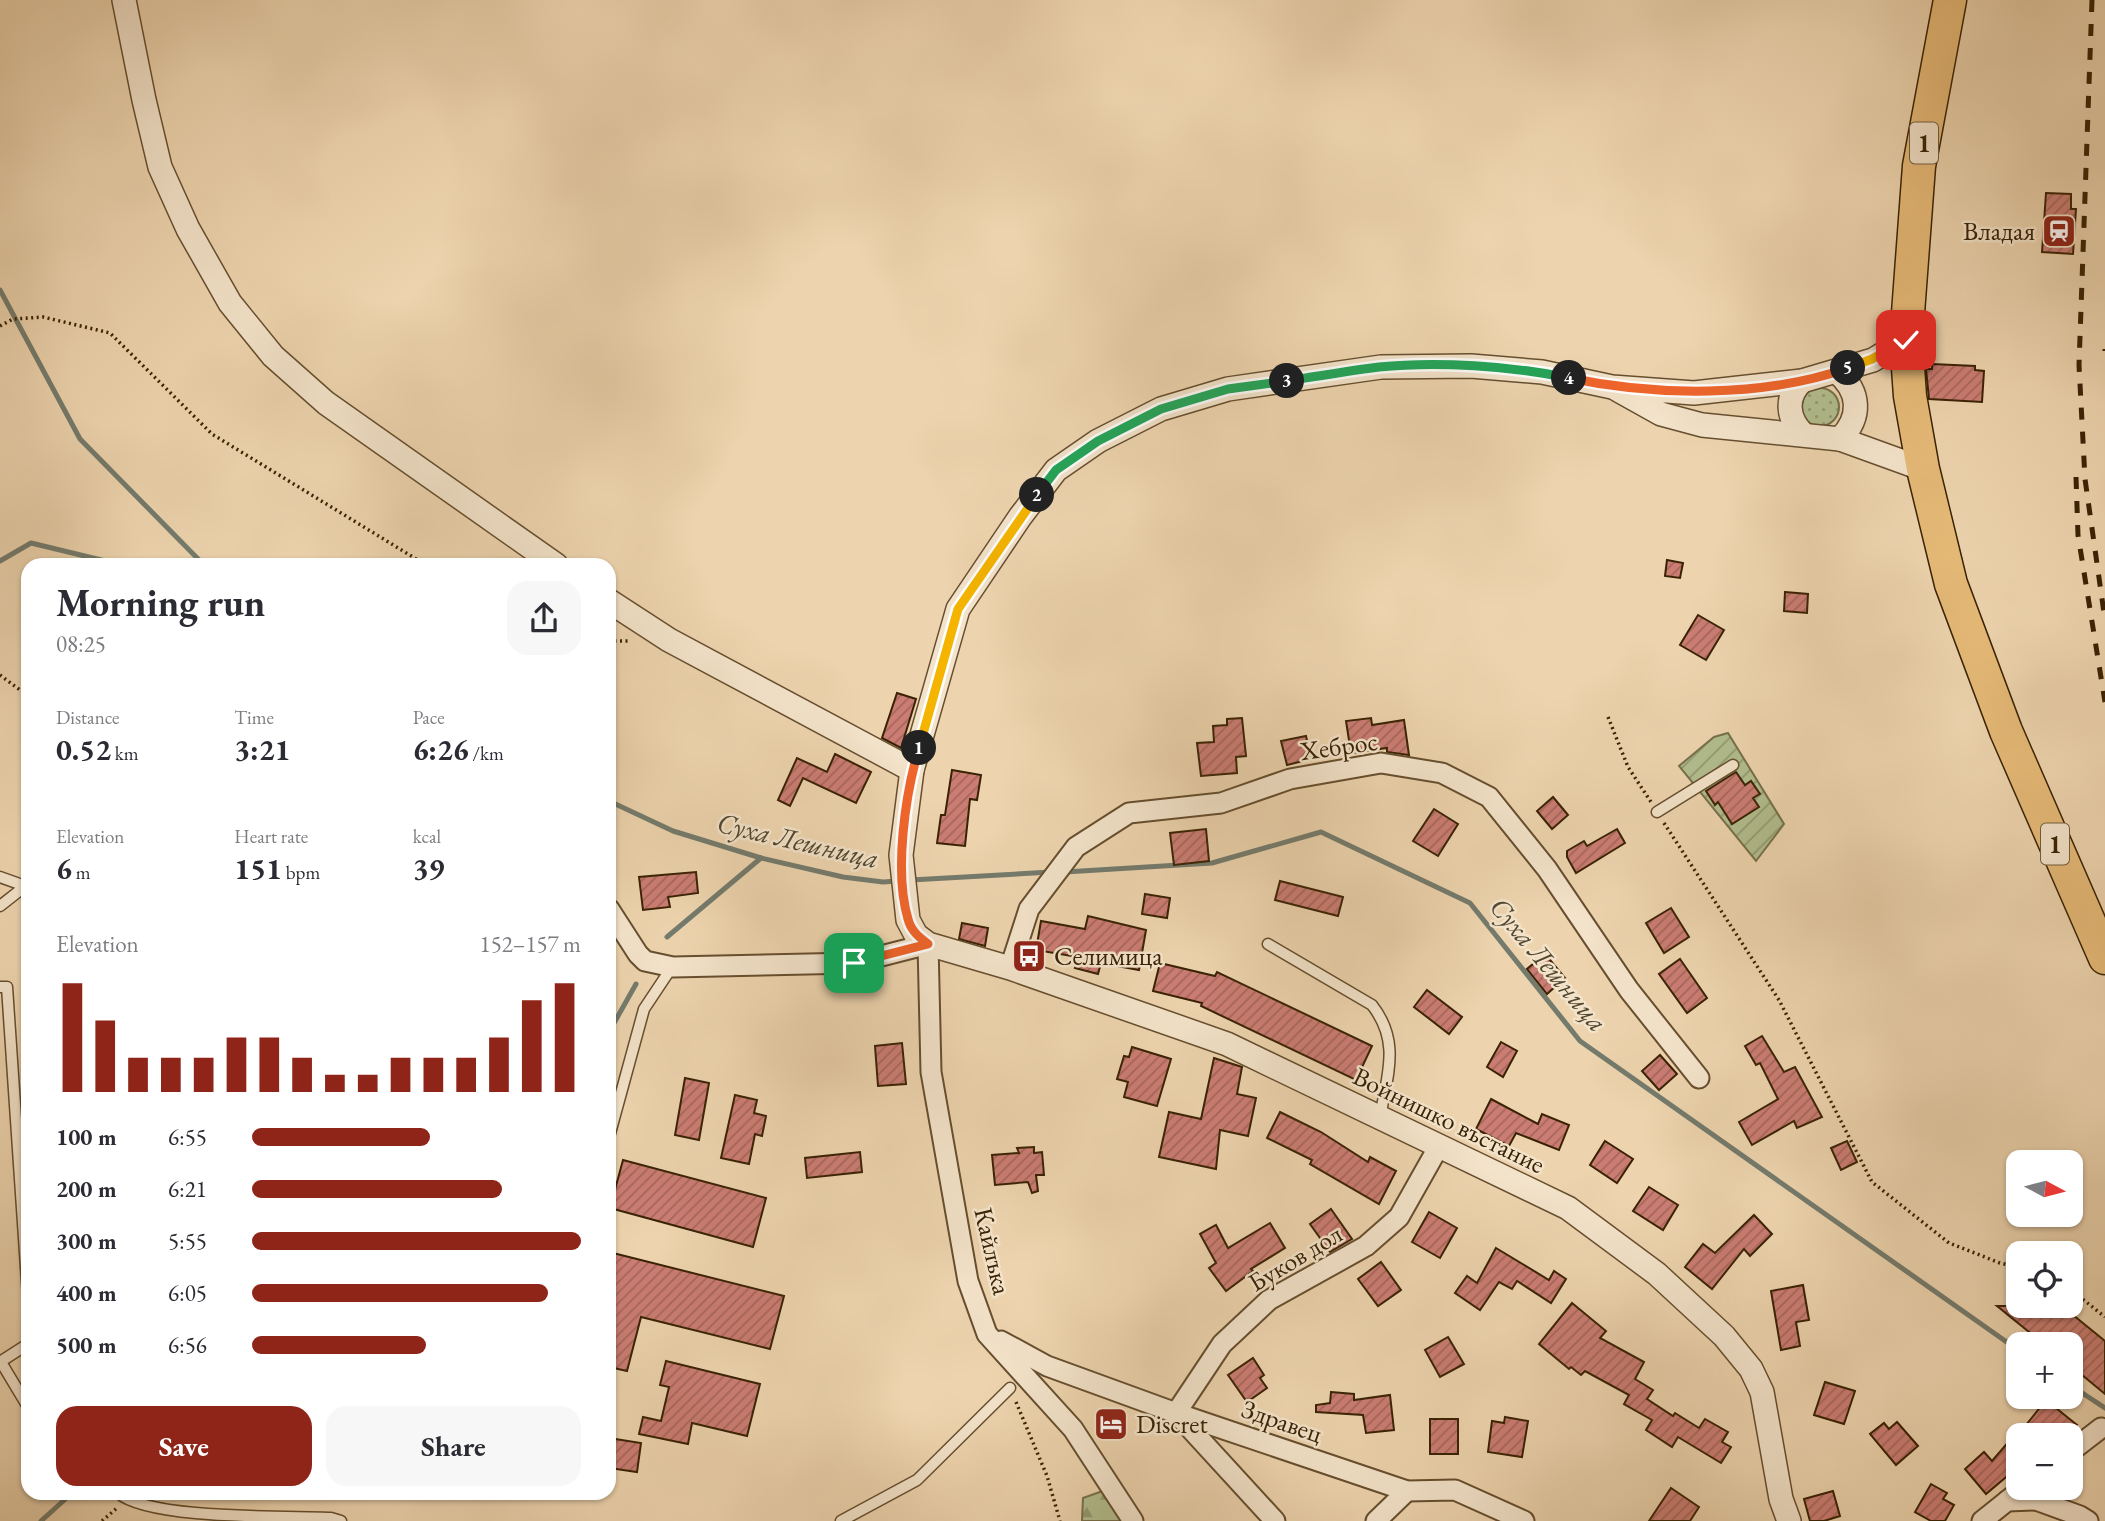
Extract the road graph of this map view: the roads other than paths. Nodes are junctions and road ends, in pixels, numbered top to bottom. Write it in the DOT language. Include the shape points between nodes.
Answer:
graph roads {
  1 [pos="124,0"];
  2 [pos="1950,0"];
  3 [pos="1906,340"];
  4 [pos="1837,372"];
  5 [pos="1802,381"];
  6 [pos="1612,387"];
  7 [pos="1803,433"];
  8 [pos="1840,439"];
  9 [pos="1923,469"];
  10 [pos="546,558"];
  11 [pos="616,605"];
  12 [pos="1732,765"];
  13 [pos="912,770"];
  14 [pos="1657,812"];
  15 [pos="0,877"];
  16 [pos="21,884"];
  17 [pos="21,890"];
  18 [pos="0,906"];
  19 [pos="616,920"];
  20 [pos="928,944"];
  21 [pos="1268,944"];
  22 [pos="2105,958"];
  23 [pos="673,967"];
  24 [pos="1010,968"];
  25 [pos="0,987"];
  26 [pos="1699,1078"];
  27 [pos="616,1111"];
  28 [pos="1380,1118"];
  29 [pos="21,1120"];
  30 [pos="16,1122"];
  31 [pos="1439,1146"];
  32 [pos="21,1195"];
  33 [pos="987,1334"];
  34 [pos="21,1348"];
  35 [pos="0,1362"];
  36 [pos="1010,1388"];
  37 [pos="21,1396"];
  38 [pos="1176,1413"];
  39 [pos="2101,1428"];
  40 [pos="2083,1442"];
  41 [pos="1407,1492"];
  42 [pos="127,1500"];
  43 [pos="2007,1501"];
  44 [pos="341,1521"];
  45 [pos="841,1521"];
  46 [pos="1133,1521"];
  47 [pos="1275,1521"];
  48 [pos="1376,1521"];
  49 [pos="1524,1521"];
  50 [pos="1789,1521"];
  51 [pos="1982,1521"];
  52 [pos="2088,1521"];
  1 -- 10 [label="street" via="160,167 230,303 273,356 326,403"];
  2 -- 3 [label="highway, 1" via="1919,166"];
  3 -- 4 [label="street"];
  3 -- 9 [label="highway, 1"];
  4 -- 5 [label="street"];
  4 -- 8 [label="street" via="1847,380 1857,404 1855,418"];
  5 -- 6 [label="street" via="1694,393"];
  5 -- 7 [label="street" via="1791,395 1790,407 1791,418"];
  6 -- 7 [label="street" via="1661,414 1702,425"];
  6 -- 13 [label="street" via="1542,372 1471,366 1381,367 1228,389 1161,409 1098,441 1056,470 958,609"];
  7 -- 8 [label="street"];
  8 -- 9 [label="street"];
  9 -- 22 [label="highway, 1" via="1964,620 2006,731"];
  11 -- 13 [label="street" via="669,639"];
  12 -- 14 [label="lane"];
  13 -- 20 [label="street" via="901,869 908,920"];
  15 -- 16 [label="lane"];
  17 -- 18 [label="lane"];
  19 -- 23 [label="street" via="645,961"];
  20 -- 23 [label="street" via="854,963"];
  20 -- 24 [label="street, Войнишко въстание"];
  20 -- 33 [label="street, Кайлъка" via="931,1072 968,1281"];
  21 -- 28 [label="lane" via="1372,1005 1383,1020 1392,1052"];
  23 -- 27 [label="lane" via="644,1009"];
  24 -- 26 [label="street, Хеброс" via="1029,909 1076,847 1129,813 1221,803 1290,779 1381,763 1442,773 1489,797"];
  24 -- 28 [label="street, Войнишко въстание" via="1227,1044"];
  25 -- 30 [label="lane" via="7,986"];
  28 -- 31 [label="street, Войнишко въстание"];
  29 -- 30 [label="lane"];
  30 -- 32 [label="lane"];
  31 -- 38 [label="street, Буков дол" via="1399,1217 1366,1245 1269,1300 1222,1344"];
  31 -- 50 [label="street, Войнишко въстание" via="1568,1208 1657,1274 1724,1336 1751,1369 1762,1392"];
  33 -- 38 [label="street, Здравец" via="1047,1366"];
  33 -- 46 [label="street, Кайлъка" via="1073,1429"];
  34 -- 35 [label="lane"];
  35 -- 37 [label="lane"];
  36 -- 45 [label="lane" via="917,1480"];
  38 -- 41 [label="street, Здравец"];
  38 -- 47 [label="street"];
  39 -- 40 [label="street"];
  41 -- 48 [label="street"];
  41 -- 49 [label="street, Здравец" via="1455,1490"];
  42 -- 44 [label="lane" via="180,1513"];
  43 -- 51 [label="street"];
  43 -- 52 [label="street" via="2036,1500"];
}
